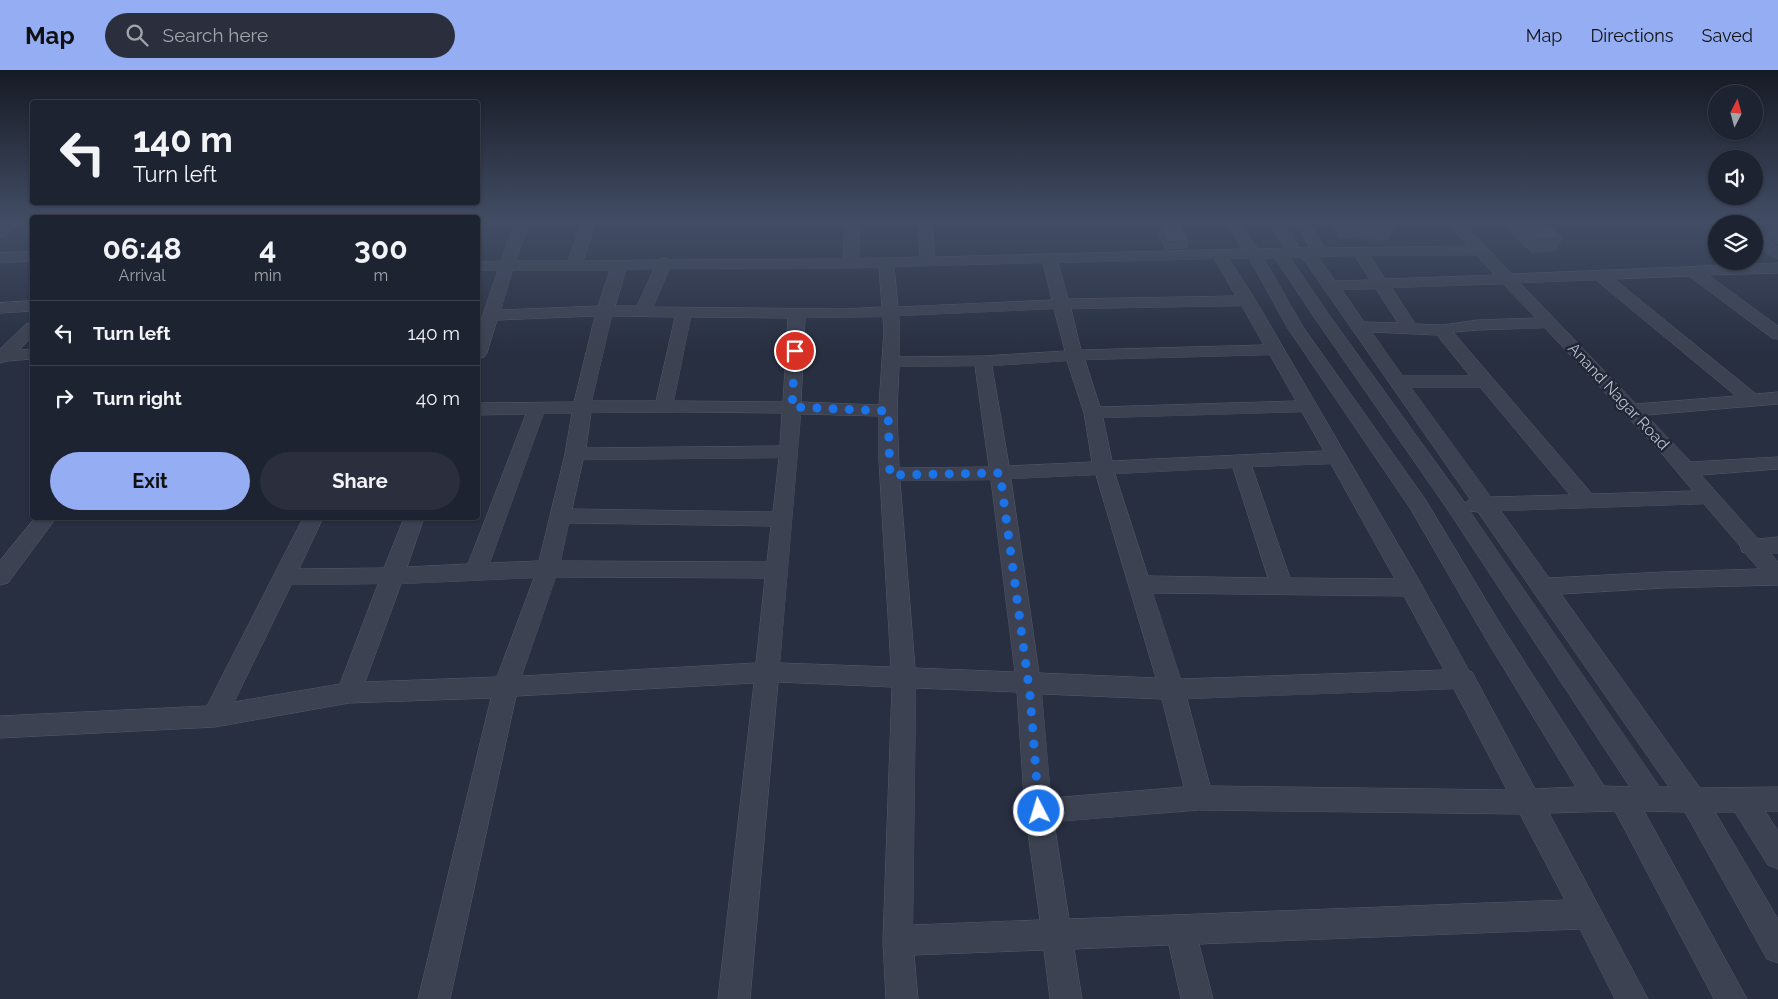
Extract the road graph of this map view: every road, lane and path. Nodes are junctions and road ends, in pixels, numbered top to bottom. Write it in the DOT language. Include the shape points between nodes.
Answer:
graph roads {
  1 [pos="502,264"];
  2 [pos="507,264"];
  3 [pos="620,264"];
  4 [pos="664,264"];
  5 [pos="886,264"];
  6 [pos="1051,264"];
  7 [pos="1225,264"];
  8 [pos="1260,264"];
  9 [pos="1305,264"];
  10 [pos="1312,264"];
  11 [pos="1368,264"];
  12 [pos="1494,264"];
  13 [pos="480,266"];
  14 [pos="1778,268"];
  15 [pos="1693,272"];
  16 [pos="1599,275"];
  17 [pos="1508,278"];
  18 [pos="1380,284"];
  19 [pos="1332,286"];
  20 [pos="1248,301"];
  21 [pos="1061,304"];
  22 [pos="30,306"];
  23 [pos="0,308"];
  24 [pos="604,311"];
  25 [pos="644,312"];
  26 [pos="684,312"];
  27 [pos="890,312"];
  28 [pos="797,314"];
  29 [pos="492,315"];
  30 [pos="1550,323"];
  31 [pos="1359,328"];
  32 [pos="1410,329"];
  33 [pos="30,330"];
  34 [pos="1444,330"];
  35 [pos="1778,334"];
  36 [pos="480,347"];
  37 [pos="1274,350"];
  38 [pos="30,354"];
  39 [pos="1074,354"];
  40 [pos="1,357"];
  41 [pos="983,361"];
  42 [pos="891,362"];
  43 [pos="1398,381"];
  44 [pos="1484,382"];
  45 [pos="1778,398"];
  46 [pos="1752,400"];
  47 [pos="1308,406"];
  48 [pos="581,407"];
  49 [pos="664,407"];
  50 [pos="792,407"];
  51 [pos="537,408"];
  52 [pos="480,410"];
  53 [pos="1632,410"];
  54 [pos="888,411"];
  55 [pos="1093,414"];
  56 [pos="789,452"];
  57 [pos="575,454"];
  58 [pos="1336,457"];
  59 [pos="1240,461"];
  60 [pos="1778,463"];
  61 [pos="1103,467"];
  62 [pos="1686,469"];
  63 [pos="1000,473"];
  64 [pos="890,475"];
  65 [pos="1708,497"];
  66 [pos="1588,501"];
  67 [pos="1418,504"];
  68 [pos="1484,505"];
  69 [pos="1455,506"];
  70 [pos="561,516"];
  71 [pos="782,519"];
  72 [pos="44,520"];
  73 [pos="312,520"];
  74 [pos="413,520"];
  75 [pos="1778,545"];
  76 [pos="1750,547"];
  77 [pos="548,569"];
  78 [pos="776,570"];
  79 [pos="476,572"];
  80 [pos="392,576"];
  81 [pos="0,577"];
  82 [pos="285,577"];
  83 [pos="1778,577"];
  84 [pos="1139,584"];
  85 [pos="1282,586"];
  86 [pos="1544,587"];
  87 [pos="1412,588"];
  88 [pos="767,672"];
  89 [pos="904,679"];
  90 [pos="1463,679"];
  91 [pos="1028,683"];
  92 [pos="506,688"];
  93 [pos="1172,689"];
  94 [pos="349,693"];
  95 [pos="215,716"];
  96 [pos="0,727"];
  97 [pos="1200,798"];
  98 [pos="1610,798"];
  99 [pos="1653,799"];
  100 [pos="1778,799"];
  101 [pos="1693,800"];
  102 [pos="1743,800"];
  103 [pos="1528,802"];
  104 [pos="1039,811"];
  105 [pos="1778,856"];
  106 [pos="1588,914"];
  107 [pos="1181,930"];
  108 [pos="1056,936"];
  109 [pos="898,941"];
  110 [pos="1778,948"];
  111 [pos="434,999"];
  112 [pos="734,999"];
  113 [pos="902,999"];
  114 [pos="1066,999"];
  115 [pos="1197,999"];
  116 [pos="1632,999"];
  117 [pos="1731,999"];
  1 -- 13 [label="street"];
  2 -- 29 [label="street"];
  3 -- 24 [label="street"];
  4 -- 25 [label="street"];
  5 -- 27 [label="street"];
  6 -- 21 [label="street"];
  7 -- 20 [label="street"];
  8 -- 67 [label="street" via="1295,327"];
  9 -- 69 [label="street" via="1322,317"];
  10 -- 19 [label="street"];
  11 -- 18 [label="street"];
  12 -- 17 [label="street, Anand Nagar Road"];
  14 -- 15 [label="street"];
  15 -- 16 [label="street"];
  15 -- 35 [label="street"];
  16 -- 17 [label="street"];
  16 -- 46 [label="street"];
  17 -- 18 [label="street"];
  17 -- 30 [label="street, Anand Nagar Road"];
  18 -- 19 [label="street"];
  18 -- 32 [label="street"];
  19 -- 31 [label="street"];
  20 -- 21 [label="street"];
  20 -- 37 [label="street"];
  21 -- 27 [label="street"];
  21 -- 39 [label="street"];
  22 -- 23 [label="street"];
  24 -- 25 [label="street"];
  24 -- 29 [label="street"];
  24 -- 48 [label="street"];
  25 -- 26 [label="street"];
  26 -- 28 [label="street"];
  26 -- 49 [label="street"];
  27 -- 28 [label="street"];
  27 -- 42 [label="street"];
  28 -- 50 [label="street"];
  29 -- 36 [label="street"];
  30 -- 34 [label="street" via="1464,326"];
  30 -- 53 [label="street, Anand Nagar Road"];
  31 -- 32 [label="street"];
  31 -- 43 [label="street"];
  32 -- 34 [label="street"];
  33 -- 40 [label="street"];
  34 -- 44 [label="street" via="1446,337"];
  37 -- 39 [label="street"];
  37 -- 47 [label="street"];
  38 -- 40 [label="street"];
  39 -- 41 [label="street"];
  39 -- 55 [label="street"];
  41 -- 42 [label="street"];
  41 -- 63 [label="street"];
  42 -- 54 [label="street"];
  43 -- 44 [label="street"];
  43 -- 68 [label="street"];
  44 -- 66 [label="street"];
  45 -- 46 [label="street"];
  46 -- 53 [label="street"];
  47 -- 55 [label="street"];
  47 -- 58 [label="street"];
  48 -- 49 [label="street"];
  48 -- 51 [label="street"];
  48 -- 57 [label="street"];
  49 -- 50 [label="street"];
  50 -- 54 [label="street"];
  50 -- 56 [label="street"];
  51 -- 52 [label="street"];
  51 -- 79 [label="street"];
  53 -- 62 [label="street, Anand Nagar Road"];
  54 -- 64 [label="street"];
  55 -- 61 [label="street"];
  56 -- 57 [label="street"];
  56 -- 71 [label="street"];
  57 -- 70 [label="street"];
  58 -- 59 [label="street"];
  58 -- 87 [label="street"];
  59 -- 61 [label="street"];
  59 -- 85 [label="street"];
  60 -- 62 [label="street"];
  61 -- 63 [label="street"];
  61 -- 84 [label="street"];
  62 -- 65 [label="street, Anand Nagar Road"];
  63 -- 64 [label="street"];
  63 -- 91 [label="street"];
  64 -- 89 [label="street"];
  65 -- 66 [label="street"];
  65 -- 76 [label="street, Anand Nagar Road"];
  66 -- 68 [label="street"];
  67 -- 69 [label="street"];
  67 -- 98 [label="street" via="1494,633"];
  68 -- 69 [label="street"];
  68 -- 86 [label="street"];
  69 -- 99 [label="street"];
  70 -- 71 [label="street"];
  70 -- 77 [label="street"];
  71 -- 78 [label="street"];
  72 -- 81 [label="street"];
  73 -- 82 [label="street"];
  74 -- 80 [label="street"];
  75 -- 76 [label="street"];
  76 -- 83 [label="street, Anand Nagar Road"];
  77 -- 78 [label="street"];
  77 -- 79 [label="street"];
  77 -- 92 [label="street"];
  78 -- 88 [label="street"];
  79 -- 80 [label="street"];
  80 -- 82 [label="street"];
  80 -- 94 [label="street"];
  82 -- 95 [label="street"];
  83 -- 86 [label="street"];
  84 -- 85 [label="street"];
  84 -- 93 [label="street"];
  85 -- 87 [label="street"];
  86 -- 101 [label="street"];
  87 -- 90 [label="street"];
  88 -- 89 [label="street"];
  88 -- 92 [label="street"];
  88 -- 112 [label="street"];
  89 -- 91 [label="street"];
  89 -- 109 [label="street"];
  90 -- 93 [label="street"];
  90 -- 103 [label="street"];
  91 -- 93 [label="street"];
  91 -- 104 [label="street"];
  92 -- 94 [label="street"];
  92 -- 111 [label="street"];
  93 -- 97 [label="street"];
  94 -- 95 [label="street"];
  95 -- 96 [label="street"];
  97 -- 103 [label="street"];
  97 -- 104 [label="street"];
  98 -- 99 [label="street"];
  98 -- 103 [label="street"];
  98 -- 117 [label="street"];
  99 -- 101 [label="street"];
  100 -- 102 [label="street"];
  101 -- 102 [label="street"];
  101 -- 110 [label="street"];
  102 -- 105 [label="street"];
  103 -- 106 [label="street"];
  104 -- 108 [label="street"];
  106 -- 107 [label="street"];
  106 -- 116 [label="street"];
  107 -- 108 [label="street"];
  107 -- 115 [label="street"];
  108 -- 109 [label="street"];
  108 -- 114 [label="street"];
  109 -- 113 [label="street"];
}
